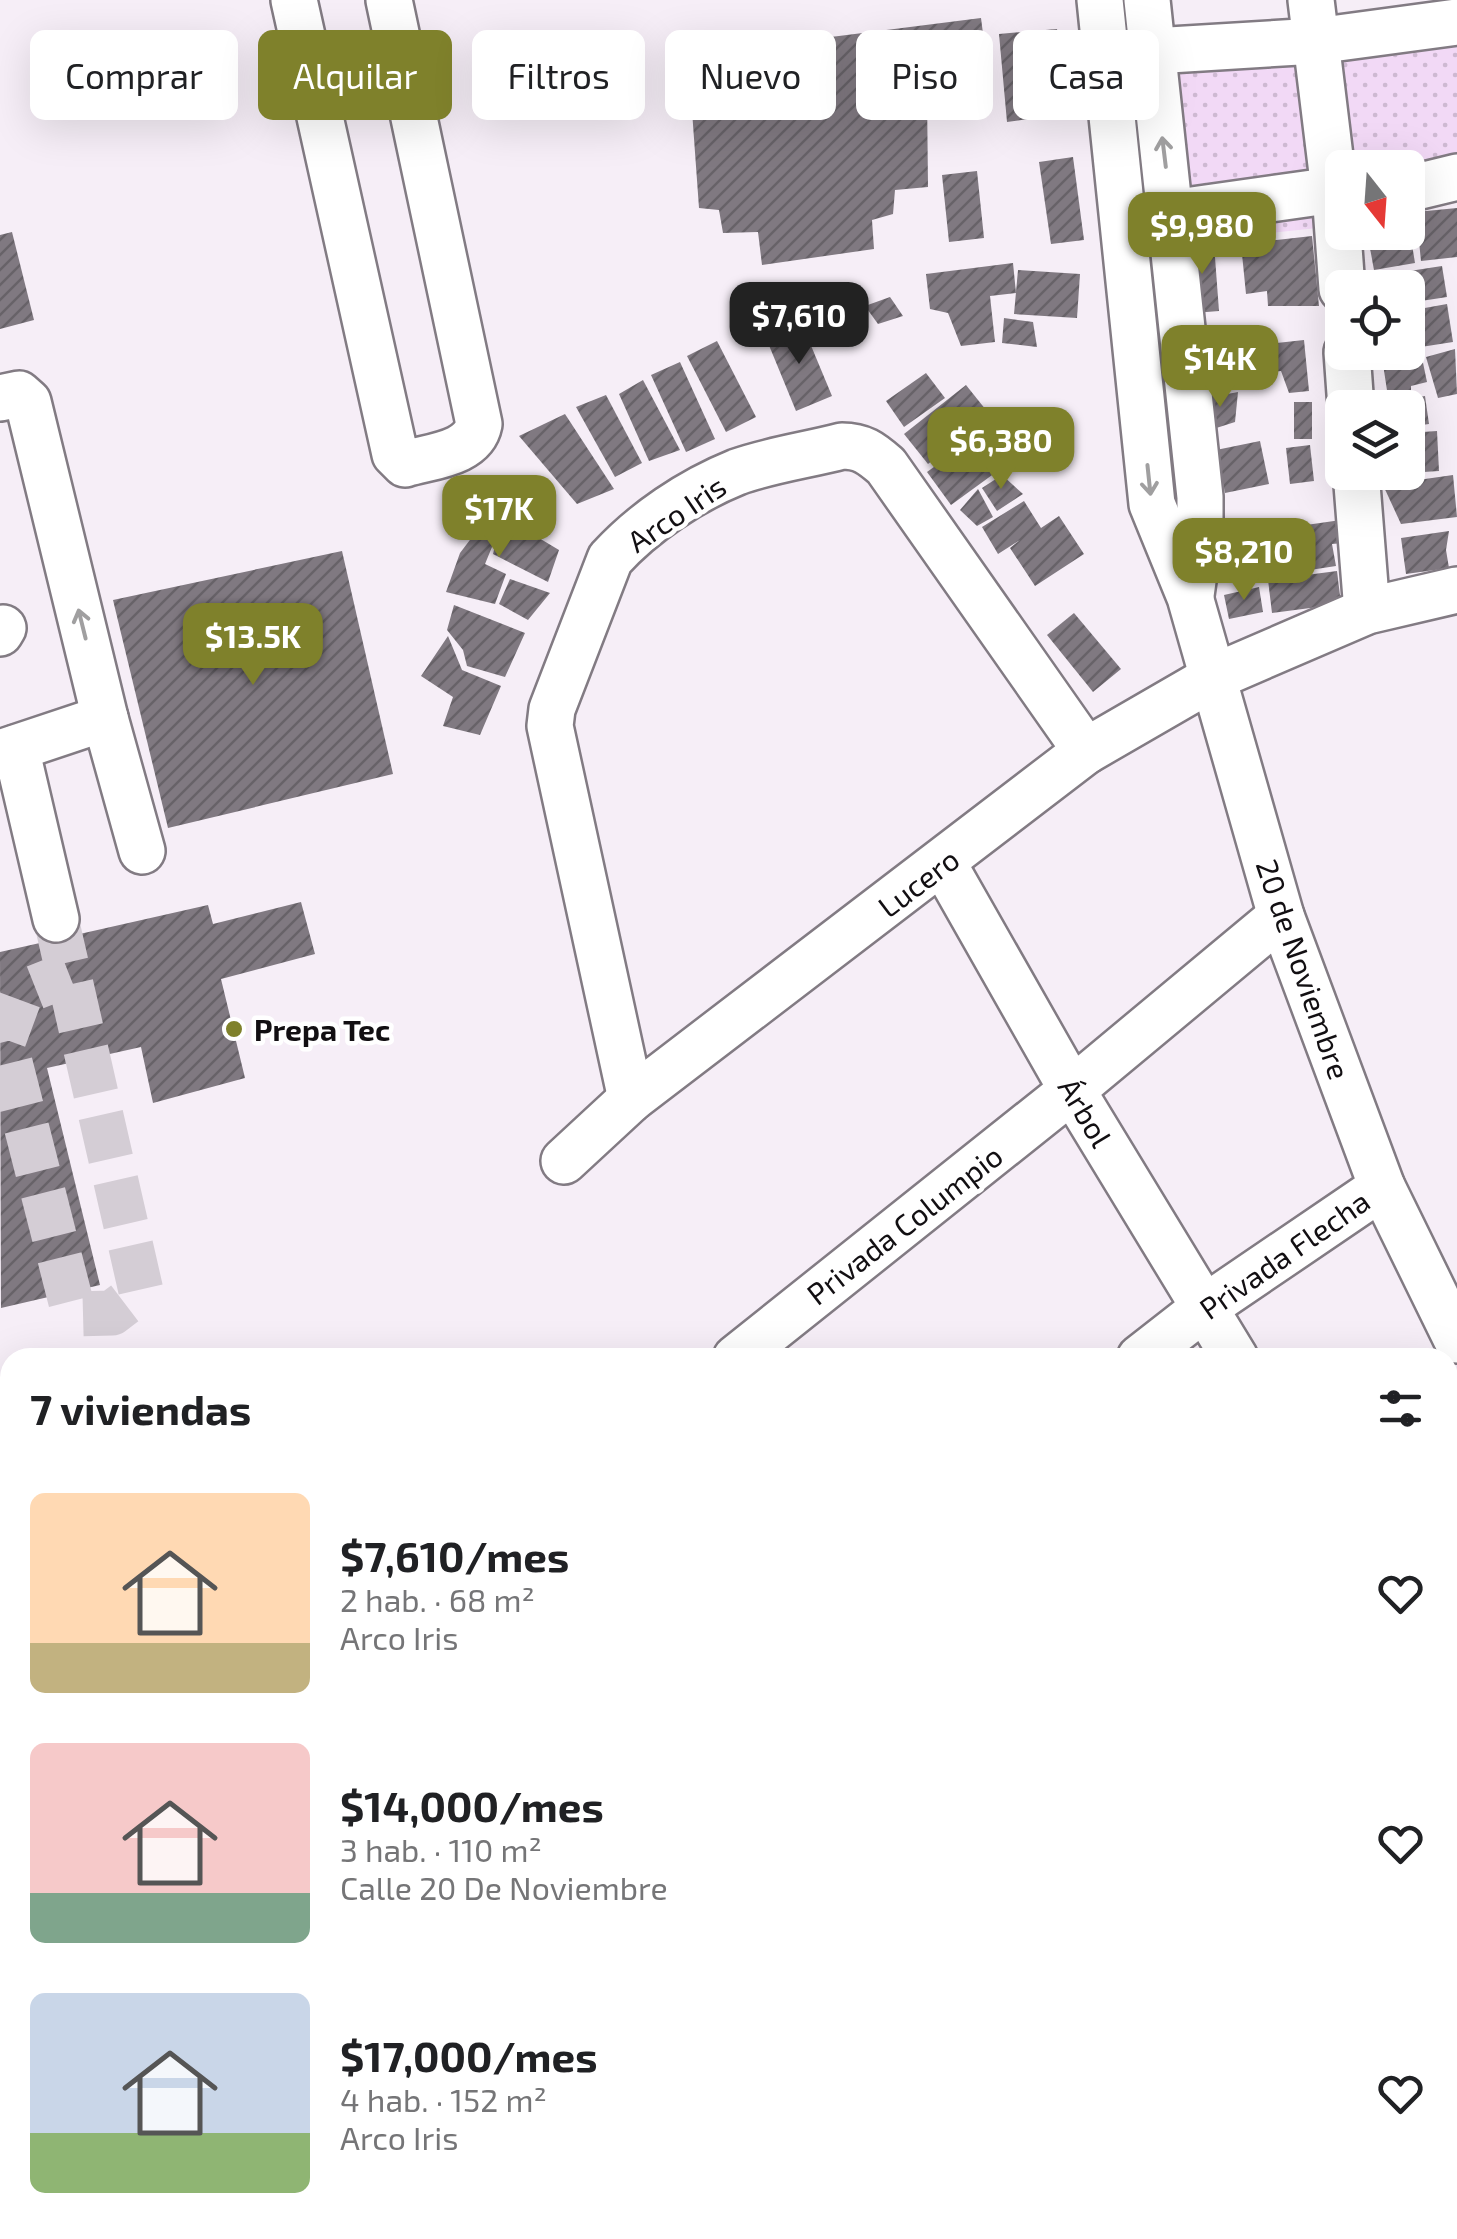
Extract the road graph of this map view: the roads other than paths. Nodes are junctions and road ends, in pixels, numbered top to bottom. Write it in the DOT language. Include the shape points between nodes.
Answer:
graph roads {
  1 [pos="294,0"];
  2 [pos="389,0"];
  3 [pos="1100,0"];
  4 [pos="1147,0"];
  5 [pos="1314,20"];
  6 [pos="1457,22"];
  7 [pos="1151,30"];
  8 [pos="1159,50"];
  9 [pos="1159,102"];
  10 [pos="1331,150"];
  11 [pos="1457,177"];
  12 [pos="1425,185"];
  13 [pos="1325,201"];
  14 [pos="1172,213"];
  15 [pos="0,398"];
  16 [pos="1357,490"];
  17 [pos="1457,590"];
  18 [pos="1190,597"];
  19 [pos="1367,611"];
  20 [pos="1214,677"];
  21 [pos="105,718"];
  22 [pos="8,750"];
  23 [pos="1086,751"];
  24 [pos="142,851"];
  25 [pos="943,863"];
  26 [pos="1282,916"];
  27 [pos="56,919"];
  28 [pos="1072,1090"];
  29 [pos="631,1099"];
  30 [pos="564,1161"];
  31 [pos="1382,1187"];
  32 [pos="1204,1308"];
  33 [pos="1455,1332"];
  34 [pos="749,1348"];
  35 [pos="1153,1348"];
  36 [pos="1229,1348"];
  1 -- 2 [label="street" via="395,454 405,464 464,447 479,424"];
  3 -- 18 [label="street, 20 de Noviembre, one-way" via="1152,504"];
  4 -- 7 [label="street"];
  5 -- 6 [label="street"];
  5 -- 8 [label="street"];
  5 -- 10 [label="street"];
  14 -- 9 [label="street, one-way"];
  11 -- 12 [label="street"];
  13 -- 14 [label="street"];
  14 -- 18 [label="street" via="1200,497"];
  21 -- 15 [label="street, one-way" via="28,402 18,394"];
  16 -- 19 [label="street"];
  17 -- 19 [label="street, Lucero"];
  18 -- 20 [label="street, 20 de Noviembre"];
  19 -- 20 [label="street, Lucero"];
  20 -- 23 [label="street, Lucero"];
  20 -- 26 [label="street, 20 de Noviembre"];
  21 -- 22 [label="street"];
  21 -- 24 [label="street"];
  22 -- 27 [label="street"];
  23 -- 25 [label="street, Lucero"];
  23 -- 29 [label="street, Arco Iris" via="886,466 868,451 842,446 738,472 662,514 610,559 550,726"];
  25 -- 28 [label="street, Árbol"];
  25 -- 29 [label="street, Lucero"];
  26 -- 28 [label="street, Privada Columpio"];
  26 -- 31 [label="street, 20 de Noviembre"];
  28 -- 32 [label="street, Árbol"];
  28 -- 34 [label="street, Privada Columpio"];
  29 -- 30 [label="street, Lucero"];
  31 -- 32 [label="street, Privada Flecha"];
  31 -- 33 [label="street, 20 de Noviembre"];
  32 -- 35 [label="street, Privada Flecha"];
  32 -- 36 [label="street, Árbol"];
}
